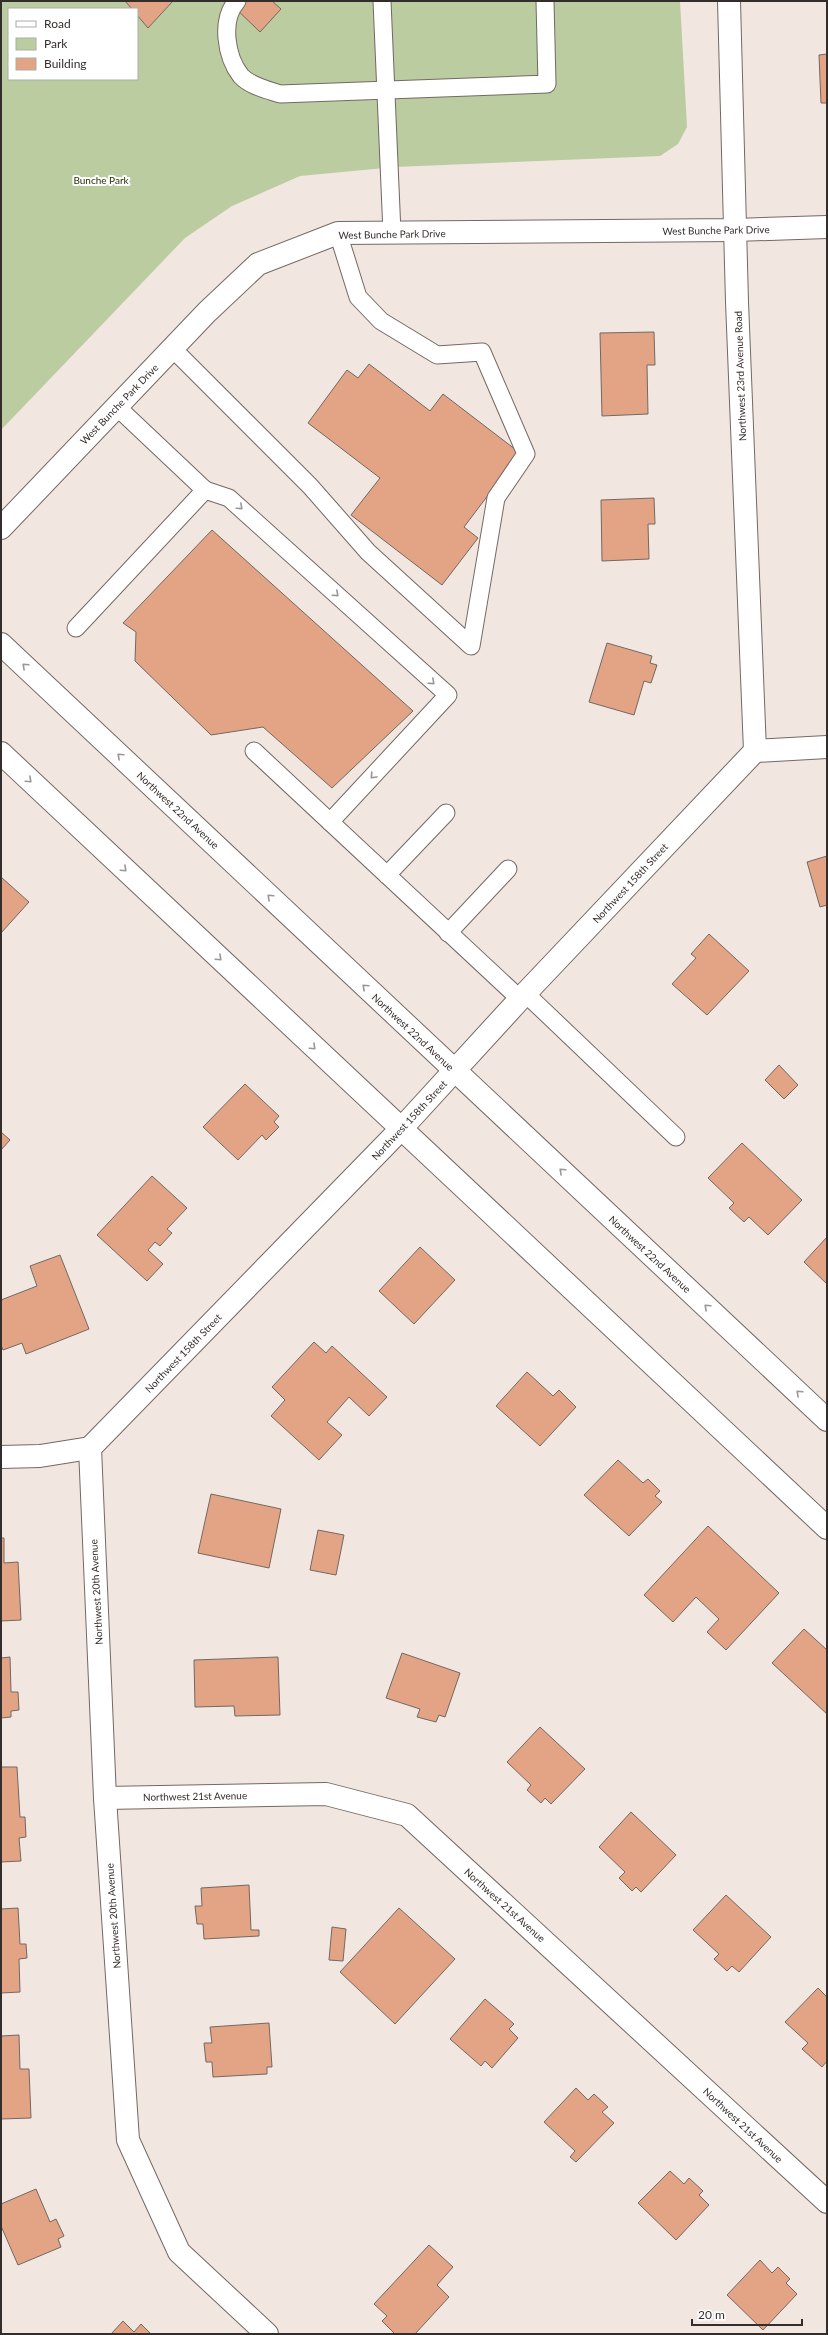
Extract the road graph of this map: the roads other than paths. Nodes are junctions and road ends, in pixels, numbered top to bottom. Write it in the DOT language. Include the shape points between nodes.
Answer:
graph roads {
  1 [pos="237,1"];
  2 [pos="382,1"];
  3 [pos="545,1"];
  4 [pos="729,1"];
  5 [pos="386,90"];
  6 [pos="827,227"];
  7 [pos="735,230"];
  8 [pos="338,233"];
  9 [pos="392,233"];
  10 [pos="172,348"];
  11 [pos="116,406"];
  12 [pos="205,490"];
  13 [pos="1,528"];
  14 [pos="76,628"];
  15 [pos="1,644"];
  16 [pos="827,747"];
  17 [pos="254,751"];
  18 [pos="755,751"];
  19 [pos="1,753"];
  20 [pos="446,813"];
  21 [pos="330,822"];
  22 [pos="508,869"];
  23 [pos="387,875"];
  24 [pos="448,933"];
  25 [pos="522,996"];
  26 [pos="454,1071"];
  27 [pos="401,1129"];
  28 [pos="676,1137"];
  29 [pos="827,1420"];
  30 [pos="90,1448"];
  31 [pos="1,1457"];
  32 [pos="827,1528"];
  33 [pos="105,1798"];
  34 [pos="827,2202"];
  35 [pos="267,2334"];
  1 -- 5 [label="lane" via="230,14 226,35 232,57 242,76 260,88 280,94"];
  2 -- 5 [label="lane"];
  3 -- 5 [label="lane" via="547,84"];
  4 -- 7 [label="street, Northwest 23rd Avenue Road"];
  5 -- 9 [label="lane"];
  6 -- 7 [label="street, West Bunche Park Drive"];
  7 -- 9 [label="street, West Bunche Park Drive"];
  7 -- 18 [label="street, Northwest 23rd Avenue Road"];
  8 -- 9 [label="street, West Bunche Park Drive"];
  8 -- 10 [label="street, West Bunche Park Drive" via="258,264"];
  8 -- 10 [label="lane" via="358,297 381,321 437,355 482,352 526,454 496,498 471,646 368,552 310,486"];
  10 -- 11 [label="street, West Bunche Park Drive"];
  11 -- 12 [label="lane"];
  11 -- 13 [label="street, West Bunche Park Drive"];
  12 -- 14 [label="lane"];
  12 -- 21 [label="lane, one-way" via="229,498 448,695"];
  26 -- 15 [label="street, Northwest 22nd Avenue, one-way"];
  16 -- 18 [label="street"];
  17 -- 21 [label="lane"];
  18 -- 25 [label="street, Northwest 158th Street"];
  19 -- 27 [label="street, one-way"];
  20 -- 23 [label="lane"];
  21 -- 23 [label="lane"];
  22 -- 24 [label="lane"];
  23 -- 24 [label="lane"];
  24 -- 25 [label="lane"];
  25 -- 26 [label="street, Northwest 158th Street"];
  25 -- 28 [label="lane"];
  26 -- 27 [label="street, Northwest 158th Street"];
  29 -- 26 [label="street, Northwest 22nd Avenue, one-way"];
  27 -- 30 [label="street, Northwest 158th Street"];
  27 -- 32 [label="street"];
  30 -- 31 [label="street" via="40,1456"];
  30 -- 33 [label="street, Northwest 20th Avenue"];
  33 -- 34 [label="street, Northwest 21st Avenue" via="326,1794 407,1815"];
  33 -- 35 [label="street, Northwest 20th Avenue" via="128,2140 179,2252"];
}
